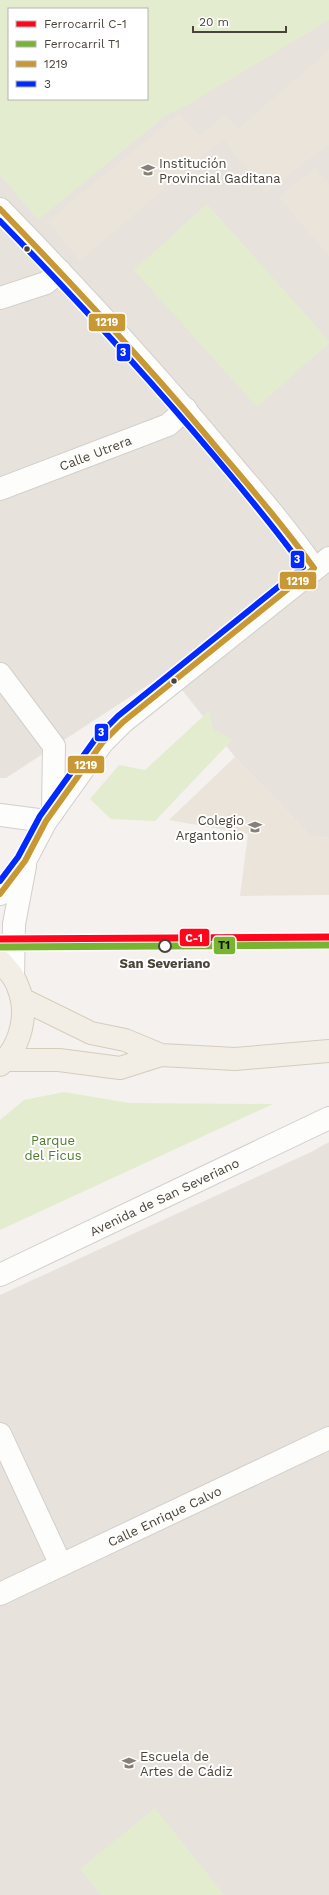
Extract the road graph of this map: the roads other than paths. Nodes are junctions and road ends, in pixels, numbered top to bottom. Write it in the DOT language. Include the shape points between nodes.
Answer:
graph roads {
  1 [pos="0,209"];
  2 [pos="60,271"];
  3 [pos="0,298"];
  4 [pos="186,409"];
  5 [pos="0,489"];
  6 [pos="322,563"];
  7 [pos="0,674"];
  8 [pos="0,815"];
  9 [pos="49,817"];
  10 [pos="25,861"];
  11 [pos="0,894"];
  12 [pos="6,968"];
  13 [pos="22,999"];
  14 [pos="329,1050"];
  15 [pos="161,1055"];
  16 [pos="2,1063"];
  17 [pos="329,1118"];
  18 [pos="0,1275"];
  19 [pos="0,1434"];
  20 [pos="329,1438"];
  21 [pos="61,1565"];
  22 [pos="0,1594"];
  1 -- 2 [label="street"];
  2 -- 3 [label="street" via="46,283"];
  2 -- 4 [label="street"];
  4 -- 5 [label="street, Calle Utrera" via="168,425"];
  4 -- 6 [label="street" via="297,544"];
  6 -- 9 [label="street" via="123,722 102,743"];
  7 -- 9 [label="street" via="54,746"];
  8 -- 9 [label="street"];
  9 -- 10 [label="street"];
  10 -- 11 [label="street"];
  10 -- 12 [label="street"];
  12 -- 13 [label="main road"];
  13 -- 15 [label="main road" via="91,1033 125,1040"];
  13 -- 16 [label="main road" via="23,1020 18,1039"];
  14 -- 15 [label="main road" via="235,1059"];
  15 -- 16 [label="main road" via="120,1068 59,1060"];
  17 -- 18 [label="street, Avenida de San Severiano"];
  19 -- 21 [label="street"];
  20 -- 21 [label="street, Calle Enrique Calvo"];
  21 -- 22 [label="street, Calle Enrique Calvo"];
}
